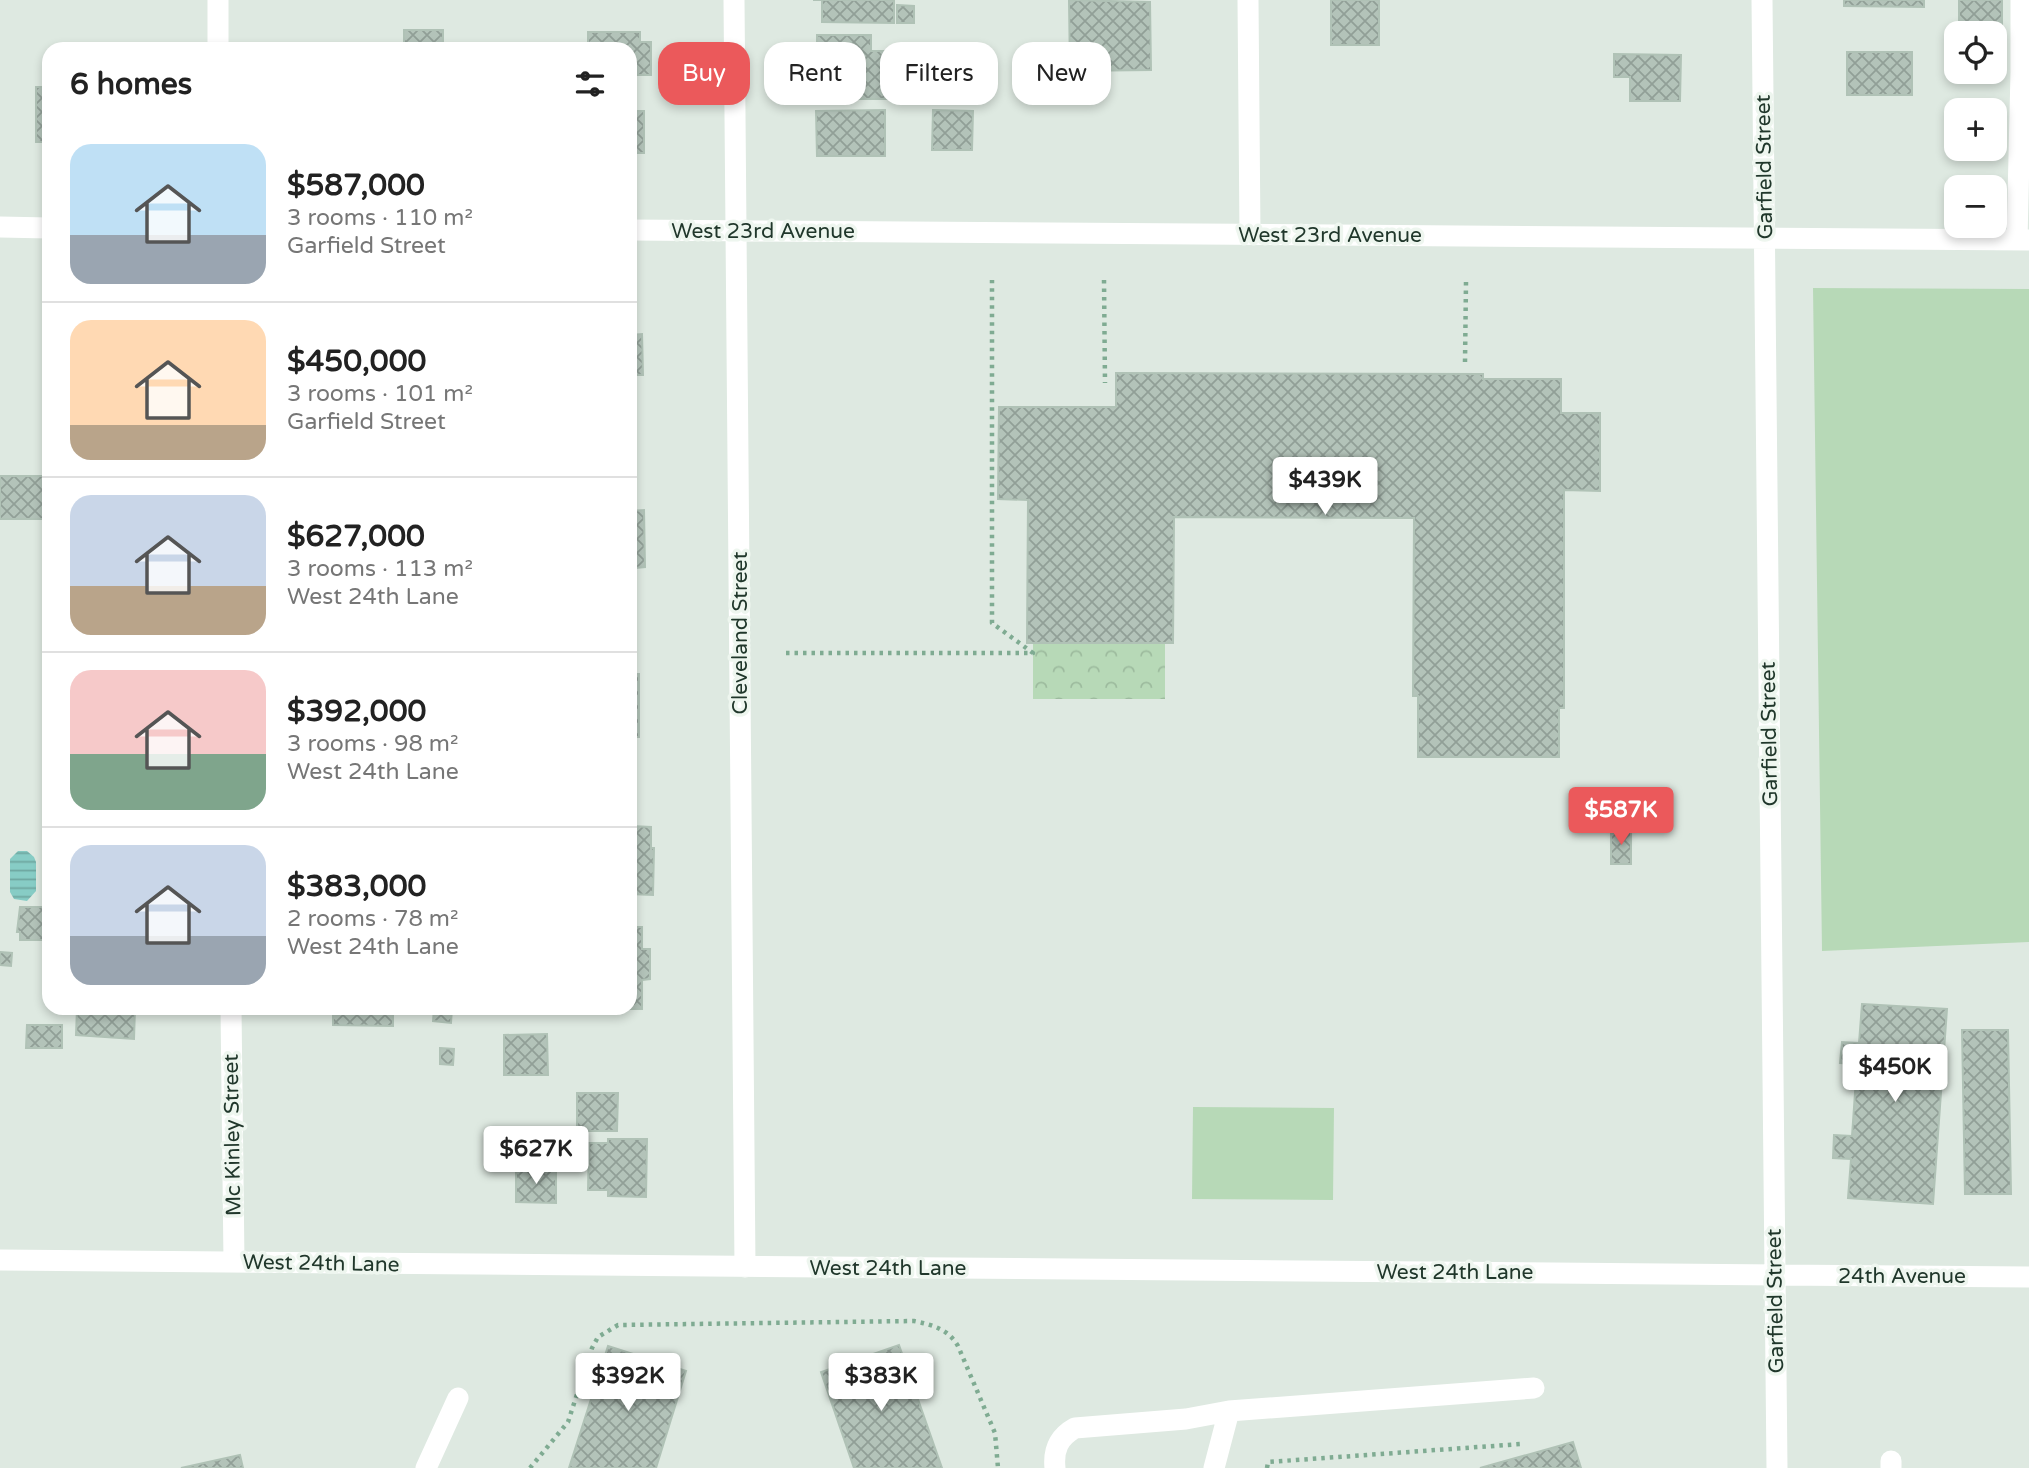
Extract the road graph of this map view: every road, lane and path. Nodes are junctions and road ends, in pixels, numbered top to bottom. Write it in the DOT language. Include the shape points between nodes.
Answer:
graph roads {
  1 [pos="218,0"];
  2 [pos="734,0"];
  3 [pos="1248,0"];
  4 [pos="1762,0"];
  5 [pos="2021,0"];
  6 [pos="218,42"];
  7 [pos="0,227"];
  8 [pos="42,228"];
  9 [pos="637,230"];
  10 [pos="737,230"];
  11 [pos="1250,234"];
  12 [pos="1764,237"];
  13 [pos="2023,240"];
  14 [pos="992,280"];
  15 [pos="1104,280"];
  16 [pos="1466,282"];
  17 [pos="1465,362"];
  18 [pos="1105,383"];
  19 [pos="786,653"];
  20 [pos="231,1015"];
  21 [pos="0,1260"];
  22 [pos="234,1262"];
  23 [pos="745,1267"];
  24 [pos="1775,1274"];
  25 [pos="2029,1277"];
  26 [pos="1534,1388"];
  27 [pos="457,1398"];
  28 [pos="1229,1411"];
  29 [pos="1521,1444"];
  30 [pos="426,1468"];
  31 [pos="530,1468"];
  32 [pos="998,1468"];
  33 [pos="1055,1468"];
  34 [pos="1214,1468"];
  35 [pos="1267,1468"];
  36 [pos="1777,1468"];
  1 -- 6 [label="street"];
  2 -- 10 [label="street, Cleveland Street"];
  3 -- 11 [label="street"];
  4 -- 12 [label="street, Garfield Street"];
  5 -- 13 [label="street"];
  7 -- 8 [label="street"];
  9 -- 10 [label="street, West 23rd Avenue"];
  10 -- 11 [label="street, West 23rd Avenue"];
  10 -- 23 [label="street, Cleveland Street"];
  11 -- 12 [label="street, West 23rd Avenue"];
  12 -- 13 [label="street, West 23rd Avenue"];
  12 -- 24 [label="street, Garfield Street"];
  14 -- 19 [label="path" via="992,623 1033,653"];
  15 -- 18 [label="path"];
  16 -- 17 [label="path"];
  20 -- 22 [label="street, Mc Kinley Street"];
  21 -- 22 [label="street, West 24th Lane"];
  22 -- 23 [label="street, West 24th Lane"];
  23 -- 24 [label="street, West 24th Lane"];
  24 -- 25 [label="street, 24th Avenue"];
  24 -- 36 [label="street, Garfield Street"];
  26 -- 28 [label="street"];
  27 -- 30 [label="street"];
  28 -- 33 [label="street" via="1075,1428 1057,1444"];
  28 -- 34 [label="street"];
  29 -- 35 [label="path" via="1268,1462"];
  31 -- 32 [label="path" via="568,1422 598,1337 618,1325 914,1321 941,1328 958,1346 995,1433"];
}
